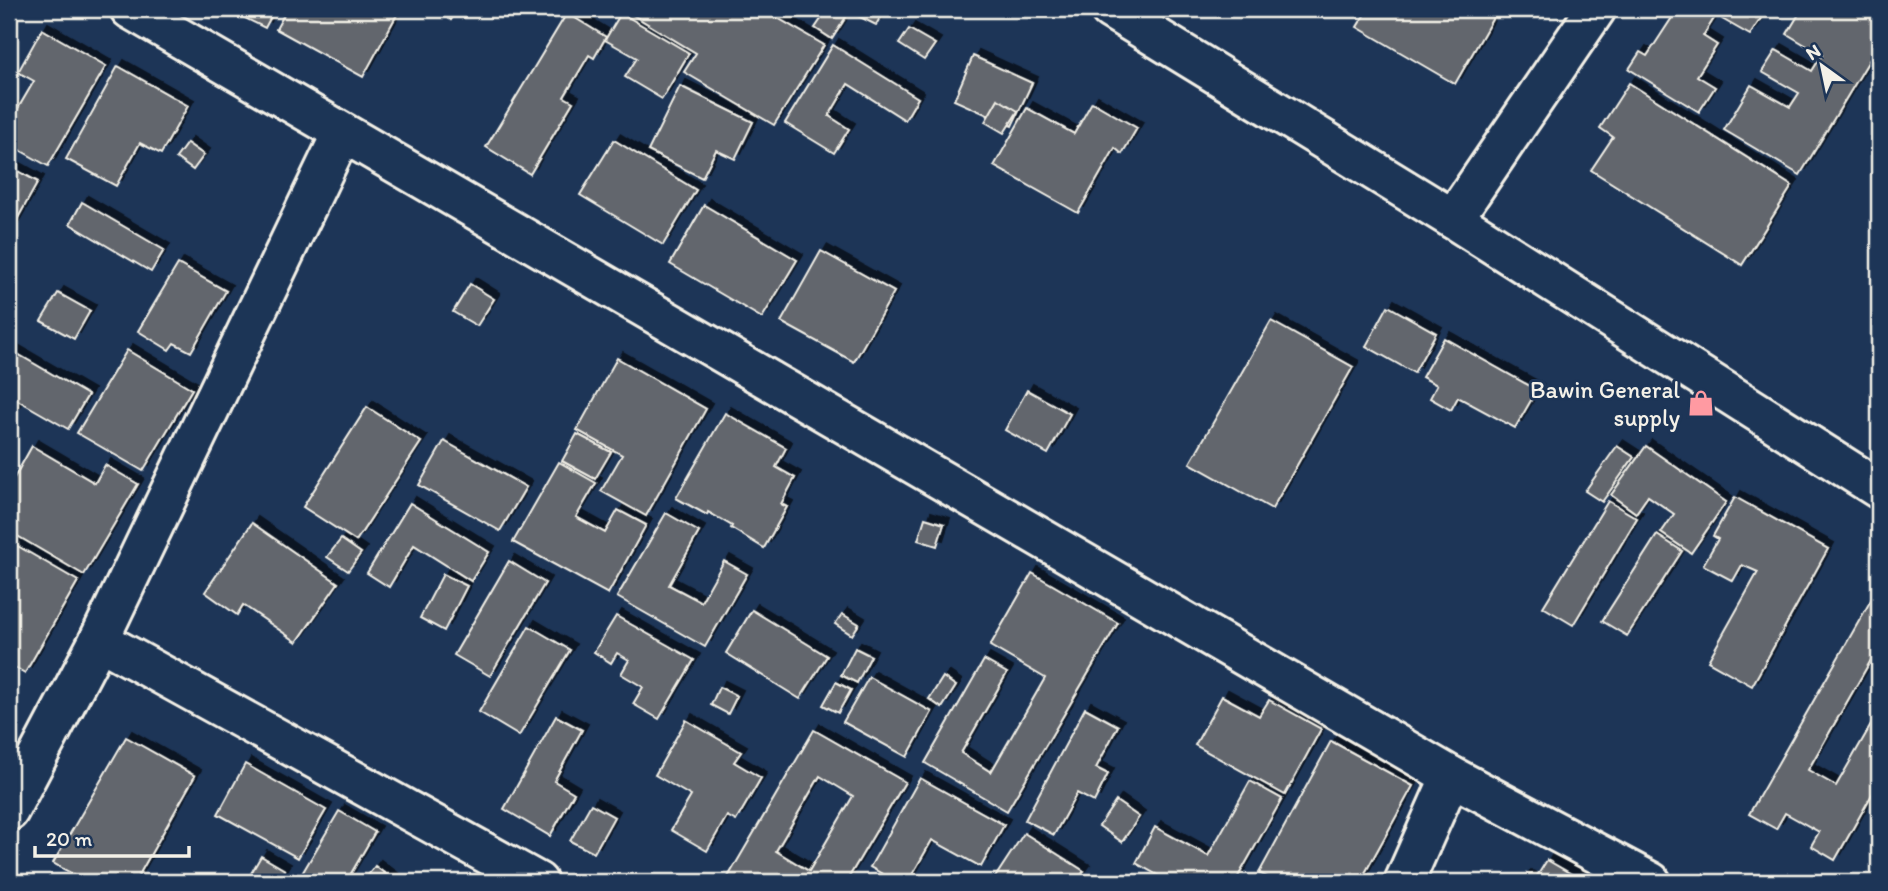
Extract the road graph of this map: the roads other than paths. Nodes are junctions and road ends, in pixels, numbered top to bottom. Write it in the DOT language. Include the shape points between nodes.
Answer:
graph roads {
  1 [pos="130,9"];
  2 [pos="1110,9"];
  3 [pos="1595,9"];
  4 [pos="342,133"];
  5 [pos="1452,219"];
  6 [pos="1879,489"];
  7 [pos="99,640"];
  8 [pos="1451,776"];
  9 [pos="9,811"];
  10 [pos="538,882"];
  11 [pos="1404,882"];
  12 [pos="1651,882"];
  1 -- 4 [label="street"];
  2 -- 5 [label="street"];
  3 -- 5 [label="street"];
  4 -- 7 [label="street"];
  4 -- 8 [label="street"];
  5 -- 6 [label="street"];
  7 -- 9 [label="street"];
  7 -- 10 [label="street"];
  8 -- 11 [label="street"];
  8 -- 12 [label="street"];
}
